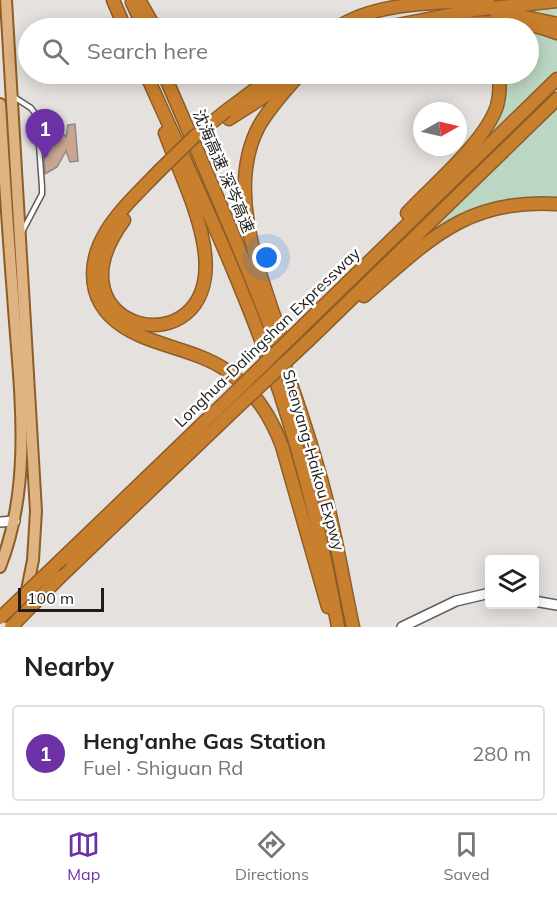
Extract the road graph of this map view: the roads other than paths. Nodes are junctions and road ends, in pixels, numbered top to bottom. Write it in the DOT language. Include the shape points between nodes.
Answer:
graph roads {
  1 [pos="6,0"];
  2 [pos="113,0"];
  3 [pos="131,0"];
  4 [pos="139,0"];
  5 [pos="488,0"];
  6 [pos="557,1"];
  7 [pos="454,14"];
  8 [pos="121,18"];
  9 [pos="139,18"];
  10 [pos="149,18"];
  11 [pos="356,18"];
  12 [pos="433,18"];
  13 [pos="522,18"];
  14 [pos="539,24"];
  15 [pos="539,27"];
  16 [pos="556,30"];
  17 [pos="557,79"];
  18 [pos="148,84"];
  19 [pos="149,84"];
  20 [pos="168,84"];
  21 [pos="262,84"];
  22 [pos="282,84"];
  23 [pos="291,84"];
  24 [pos="500,84"];
  25 [pos="10,95"];
  26 [pos="557,99"];
  27 [pos="0,104"];
  28 [pos="228,115"];
  29 [pos="9,157"];
  30 [pos="161,175"];
  31 [pos="557,204"];
  32 [pos="19,238"];
  33 [pos="332,297"];
  34 [pos="309,340"];
  35 [pos="224,411"];
  36 [pos="320,472"];
  37 [pos="0,522"];
  38 [pos="15,522"];
  39 [pos="0,567"];
  40 [pos="485,594"];
  41 [pos="539,602"];
  42 [pos="557,605"];
  43 [pos="0,618"];
  44 [pos="13,627"];
  45 [pos="337,627"];
  46 [pos="353,627"];
  47 [pos="402,627"];
  1 -- 25 [label="main road"];
  2 -- 8 [label="highway"];
  3 -- 9 [label="highway"];
  4 -- 10 [label="highway"];
  5 -- 11 [label="highway" via="391,8"];
  6 -- 7 [label="highway"];
  7 -- 12 [label="highway"];
  7 -- 13 [label="highway"];
  14 -- 16 [label="highway"];
  15 -- 16 [label="highway"];
  17 -- 33 [label="highway, Longhua-Dalingshan Expressway"];
  18 -- 30 [label="highway" via="188,194 205,255 205,274 201,296 182,317 146,326 125,318 107,299 102,263 117,229"];
  19 -- 45 [label="highway, Shenyang-Haikou Expwy" via="224,247 279,392 315,515"];
  20 -- 36 [label="highway, 沈海高速 深岑高速" via="237,243"];
  21 -- 28 [label="highway"];
  22 -- 28 [label="highway"];
  23 -- 36 [label="highway" via="258,128 246,164 244,204"];
  24 -- 33 [label="highway" via="497,107 483,132"];
  25 -- 29 [label="main road"];
  25 -- 32 [label="lane" via="32,108 37,116 42,177 42,194"];
  26 -- 34 [label="highway, Longhua-Dalingshan Expressway"];
  27 -- 29 [label="main road"];
  28 -- 30 [label="highway"];
  29 -- 32 [label="main road"];
  29 -- 38 [label="main road" via="22,472"];
  30 -- 45 [label="highway" via="119,213 106,231 97,250 93,274 98,300 109,316 130,332 226,370 264,408 282,446"];
  31 -- 34 [label="highway" via="494,208 451,226"];
  32 -- 44 [label="main road" via="35,540 31,577"];
  33 -- 35 [label="highway, Longhua-Dalingshan Expressway, bridge"];
  34 -- 35 [label="highway, Longhua-Dalingshan Expressway, bridge"];
  35 -- 43 [label="highway, Longhua-Dalingshan Expressway, bridge"];
  35 -- 44 [label="highway, Longhua-Dalingshan Expressway, bridge"];
  36 -- 46 [label="highway, 沈海高速 深岑高速"];
  37 -- 38 [label="street"];
  38 -- 39 [label="main road"];
  40 -- 47 [label="street" via="456,601"];
  41 -- 42 [label="street"];
}
